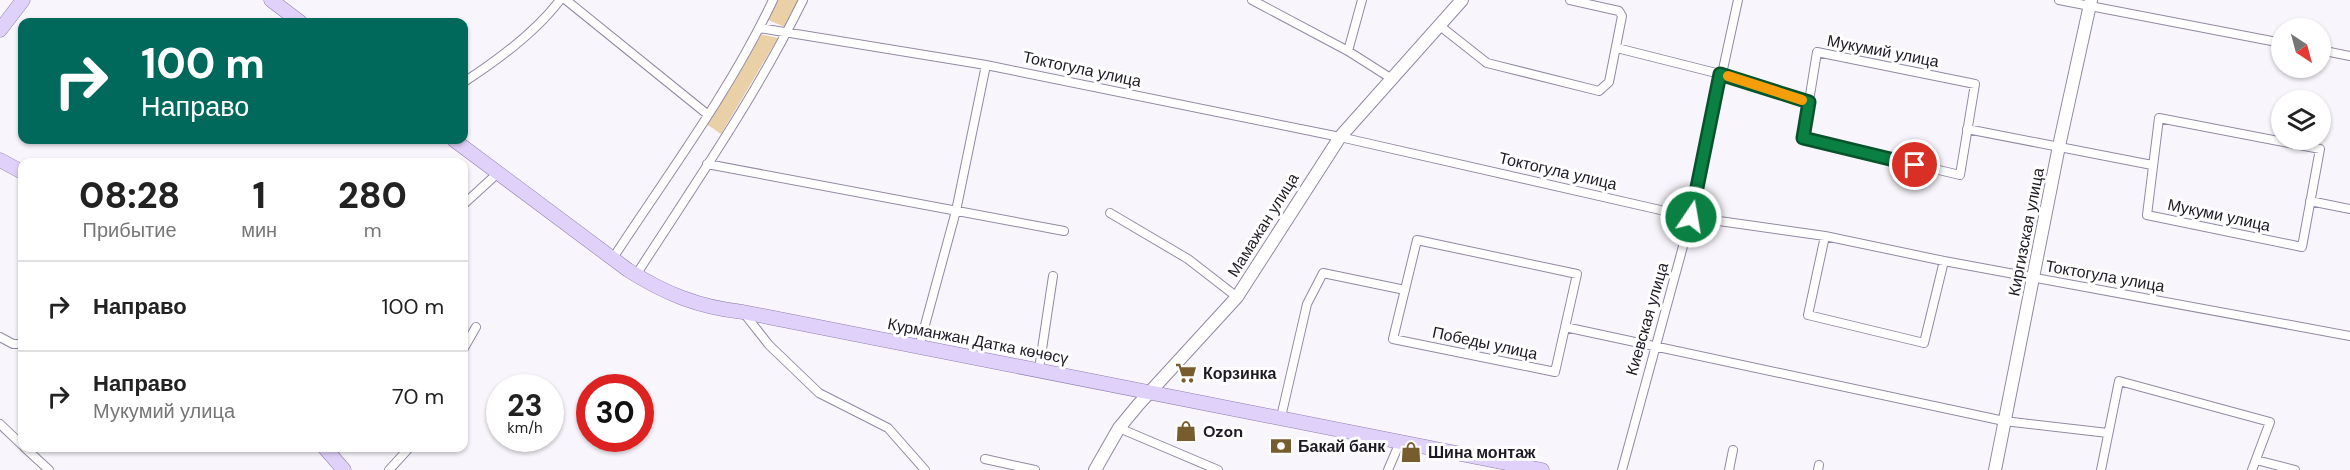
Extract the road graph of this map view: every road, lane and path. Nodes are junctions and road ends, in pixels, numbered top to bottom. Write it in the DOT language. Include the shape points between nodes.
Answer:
graph roads {
  1 [pos="22,0"];
  2 [pos="271,0"];
  3 [pos="560,0"];
  4 [pos="566,0"];
  5 [pos="773,0"];
  6 [pos="803,0"];
  7 [pos="1252,0"];
  8 [pos="1362,0"];
  9 [pos="1462,0"];
  10 [pos="1570,0"];
  11 [pos="1738,0"];
  12 [pos="2059,0"];
  13 [pos="2090,3"];
  14 [pos="295,18"];
  15 [pos="1440,26"];
  16 [pos="760,28"];
  17 [pos="0,30"];
  18 [pos="787,32"];
  19 [pos="2271,41"];
  20 [pos="1617,48"];
  21 [pos="1348,51"];
  22 [pos="2331,52"];
  23 [pos="2350,56"];
  24 [pos="986,65"];
  25 [pos="1720,74"];
  26 [pos="468,79"];
  27 [pos="1392,79"];
  28 [pos="1809,102"];
  29 [pos="707,114"];
  30 [pos="1967,129"];
  31 [pos="1340,137"];
  32 [pos="460,144"];
  33 [pos="2059,146"];
  34 [pos="0,160"];
  35 [pos="707,164"];
  36 [pos="2152,165"];
  37 [pos="18,170"];
  38 [pos="499,172"];
  39 [pos="468,200"];
  40 [pos="2310,201"];
  41 [pos="2350,209"];
  42 [pos="956,211"];
  43 [pos="1110,213"];
  44 [pos="1691,217"];
  45 [pos="1064,231"];
  46 [pos="1825,236"];
  47 [pos="613,258"];
  48 [pos="1944,261"];
  49 [pos="636,275"];
  50 [pos="1053,276"];
  51 [pos="2034,278"];
  52 [pos="1405,290"];
  53 [pos="1237,297"];
  54 [pos="743,312"];
  55 [pos="476,327"];
  56 [pos="1565,327"];
  57 [pos="2350,336"];
  58 [pos="0,337"];
  59 [pos="468,341"];
  60 [pos="18,344"];
  61 [pos="1654,345"];
  62 [pos="919,347"];
  63 [pos="1039,369"];
  64 [pos="1150,390"];
  65 [pos="1281,417"];
  66 [pos="2004,421"];
  67 [pos="0,424"];
  68 [pos="1119,428"];
  69 [pos="2108,433"];
  70 [pos="18,441"];
  71 [pos="1400,442"];
  72 [pos="1733,450"];
  73 [pos="30,452"];
  74 [pos="328,452"];
  75 [pos="405,452"];
  76 [pos="985,459"];
  77 [pos="2256,460"];
  78 [pos="49,470"];
  79 [pos="344,470"];
  80 [pos="389,470"];
  81 [pos="925,470"];
  82 [pos="1035,470"];
  83 [pos="1095,470"];
  84 [pos="1218,470"];
  85 [pos="1388,470"];
  86 [pos="1542,470"];
  87 [pos="1622,470"];
  88 [pos="1729,470"];
  89 [pos="1995,470"];
  90 [pos="2101,470"];
  91 [pos="2252,470"];
  92 [pos="2295,470"];
  1 -- 17 [label="main road"];
  2 -- 14 [label="main road"];
  3 -- 26 [label="street" via="547,18"];
  4 -- 29 [label="street"];
  5 -- 16 [label="street"];
  6 -- 18 [label="street"];
  7 -- 21 [label="street"];
  8 -- 21 [label="street"];
  9 -- 15 [label="street, Мамажан улица"];
  10 -- 20 [label="street" via="1619,11 1622,21"];
  11 -- 25 [label="street, Киевская улица"];
  12 -- 13 [label="street"];
  13 -- 19 [label="street"];
  13 -- 33 [label="street, Киргизская улица"];
  15 -- 20 [label="street" via="1487,63 1599,91 1609,82"];
  15 -- 27 [label="street, Мамажан улица"];
  16 -- 18 [label="street, Токтогула улица"];
  16 -- 29 [label="street"];
  18 -- 24 [label="street, Токтогула улица"];
  18 -- 35 [label="street"];
  20 -- 25 [label="street"];
  21 -- 27 [label="street"];
  22 -- 23 [label="street"];
  24 -- 31 [label="street, Токтогула улица"];
  24 -- 42 [label="street"];
  25 -- 28 [label="street"];
  25 -- 44 [label="street, Киевская улица"];
  27 -- 31 [label="street, Мамажан улица"];
  28 -- 30 [label="street, Мукумий улица" via="1803,138 1960,175"];
  28 -- 30 [label="street, Мукумий улица" via="1817,52 1975,84"];
  29 -- 47 [label="street"];
  30 -- 33 [label="street"];
  31 -- 44 [label="street, Токтогула улица"];
  31 -- 53 [label="street, Мамажан улица"];
  32 -- 38 [label="main road, Курманжан Датка көчөсү"];
  33 -- 36 [label="street"];
  33 -- 51 [label="street, Киргизская улица"];
  34 -- 37 [label="main road"];
  35 -- 42 [label="street"];
  35 -- 49 [label="street"];
  36 -- 40 [label="street, Мукуми улица" via="2147,215 2302,247"];
  36 -- 40 [label="street, Мукуми улица" via="2159,118 2320,149"];
  38 -- 39 [label="street"];
  38 -- 47 [label="main road, Курманжан Датка көчөсү"];
  40 -- 41 [label="street"];
  42 -- 45 [label="street"];
  42 -- 62 [label="street"];
  43 -- 53 [label="street" via="1188,259"];
  44 -- 46 [label="street, Токтогула улица"];
  44 -- 61 [label="street, Киевская улица"];
  46 -- 48 [label="street, Токтогула улица"];
  46 -- 48 [label="street" via="1808,315 1924,343"];
  47 -- 49 [label="main road, Курманжан Датка көчөсү"];
  48 -- 51 [label="street, Токтогула улица"];
  49 -- 54 [label="main road, Курманжан Датка көчөсү" via="708,308"];
  50 -- 63 [label="street"];
  51 -- 57 [label="street, Токтогула улица"];
  51 -- 66 [label="street, Киргизская улица"];
  52 -- 56 [label="street, Победы улица" via="1393,339 1555,372"];
  52 -- 56 [label="street, Победы улица" via="1417,240 1577,274"];
  52 -- 65 [label="street" via="1323,273 1307,303"];
  53 -- 64 [label="street, Мамажан улица"];
  54 -- 62 [label="main road, Курманжан Датка көчөсү"];
  54 -- 81 [label="street" via="769,345 819,393 888,428"];
  55 -- 59 [label="street"];
  56 -- 61 [label="street"];
  58 -- 60 [label="street"];
  61 -- 66 [label="street"];
  61 -- 87 [label="street, Киевская улица"];
  62 -- 63 [label="main road, Курманжан Датка көчөсү"];
  63 -- 64 [label="main road, Курманжан Датка көчөсү"];
  64 -- 65 [label="main road, Курманжан Датка көчөсү"];
  64 -- 68 [label="street, Мамажан улица"];
  65 -- 71 [label="main road, Курманжан Датка көчөсү"];
  66 -- 69 [label="street"];
  66 -- 89 [label="street, Киргизская улица"];
  67 -- 70 [label="street"];
  68 -- 83 [label="street, Мамажан улица"];
  68 -- 84 [label="street"];
  69 -- 77 [label="street" via="2120,381 2270,422"];
  69 -- 90 [label="street"];
  71 -- 85 [label="street"];
  71 -- 86 [label="main road, Курманжан Датка көчөсү"];
  72 -- 88 [label="street"];
  73 -- 78 [label="street"];
  74 -- 79 [label="main road"];
  75 -- 80 [label="street"];
  76 -- 82 [label="street"];
  77 -- 91 [label="street"];
  77 -- 92 [label="street"];
}
